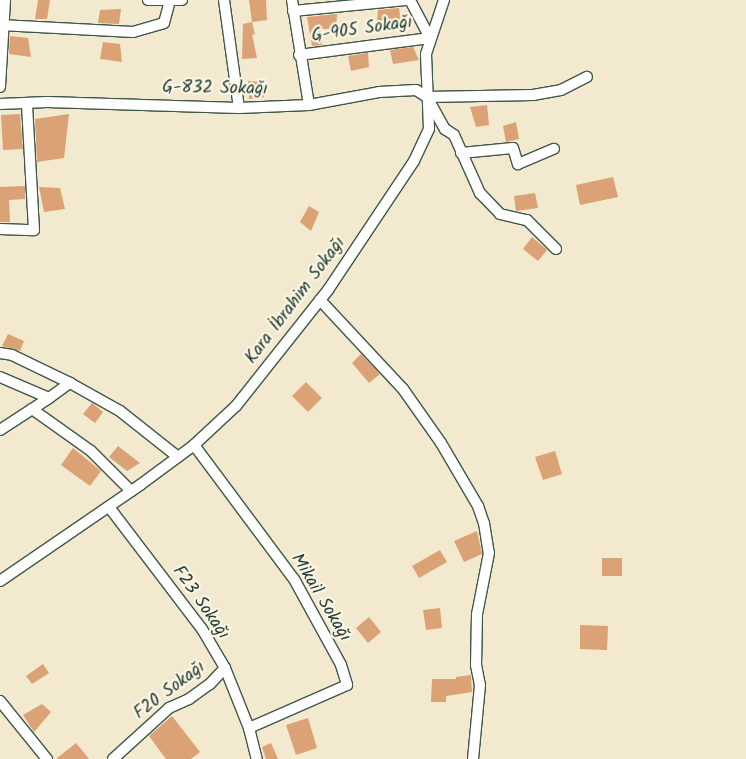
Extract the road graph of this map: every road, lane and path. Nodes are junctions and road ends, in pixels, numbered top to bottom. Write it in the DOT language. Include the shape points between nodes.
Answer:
graph roads {
  1 [pos="5,0"];
  2 [pos="148,0"];
  3 [pos="182,0"];
  4 [pos="224,0"];
  5 [pos="409,0"];
  6 [pos="444,0"];
  7 [pos="170,1"];
  8 [pos="293,5"];
  9 [pos="2,25"];
  10 [pos="430,38"];
  11 [pos="299,55"];
  12 [pos="587,78"];
  13 [pos="0,87"];
  14 [pos="427,97"];
  15 [pos="27,103"];
  16 [pos="0,104"];
  17 [pos="309,105"];
  18 [pos="238,108"];
  19 [pos="554,149"];
  20 [pos="461,154"];
  21 [pos="0,229"];
  22 [pos="556,249"];
  23 [pos="320,300"];
  24 [pos="0,353"];
  25 [pos="0,377"];
  26 [pos="70,383"];
  27 [pos="49,398"];
  28 [pos="32,409"];
  29 [pos="0,430"];
  30 [pos="194,445"];
  31 [pos="178,457"];
  32 [pos="132,491"];
  33 [pos="109,507"];
  34 [pos="0,582"];
  35 [pos="225,668"];
  36 [pos="0,701"];
  37 [pos="249,728"];
  38 [pos="47,759"];
  39 [pos="113,759"];
  40 [pos="257,759"];
  41 [pos="473,759"];
  1 -- 9 [label="street"];
  2 -- 7 [label="street"];
  3 -- 7 [label="street"];
  4 -- 18 [label="street"];
  5 -- 8 [label="street"];
  5 -- 10 [label="street"];
  6 -- 10 [label="street, Kara İbrahim Sokağı"];
  7 -- 9 [label="street" via="164,23 134,32"];
  8 -- 11 [label="street"];
  9 -- 13 [label="street"];
  10 -- 11 [label="street, G-905 Sokağı"];
  10 -- 14 [label="street, Kara İbrahim Sokağı" via="426,54"];
  11 -- 17 [label="street"];
  12 -- 14 [label="street" via="561,90 533,95"];
  14 -- 17 [label="street, G-832 Sokağı" via="416,90 397,90"];
  14 -- 20 [label="street" via="445,128 454,135"];
  14 -- 23 [label="street, Kara İbrahim Sokağı" via="429,129 414,161"];
  15 -- 16 [label="street, G-832 Sokağı"];
  15 -- 18 [label="street, G-832 Sokağı"];
  15 -- 21 [label="street" via="34,230"];
  17 -- 18 [label="street, G-832 Sokağı"];
  19 -- 20 [label="street" via="518,164 513,148"];
  20 -- 22 [label="street" via="480,193 500,214 527,220"];
  23 -- 30 [label="street, Kara İbrahim Sokağı" via="236,406"];
  23 -- 41 [label="street" via="403,389 441,443 478,506 484,523 489,553 477,614 476,665 480,685"];
  24 -- 26 [label="street"];
  25 -- 27 [label="street"];
  26 -- 27 [label="street"];
  26 -- 31 [label="street" via="120,411"];
  27 -- 28 [label="street"];
  28 -- 29 [label="street"];
  28 -- 32 [label="street" via="91,451"];
  30 -- 31 [label="street, Kara İbrahim Sokağı"];
  30 -- 37 [label="street, Mikail Sokağı" via="294,580 341,665 347,686"];
  31 -- 32 [label="street, Kara İbrahim Sokağı"];
  32 -- 33 [label="street, Kara İbrahim Sokağı"];
  33 -- 34 [label="street, Kara İbrahim Sokağı"];
  33 -- 35 [label="street, F23 Sokağı" via="202,628"];
  35 -- 37 [label="street, F23 Sokağı"];
  35 -- 39 [label="street, F20 Sokağı" via="210,684 169,708"];
  36 -- 38 [label="street"];
  37 -- 40 [label="street"];
}
